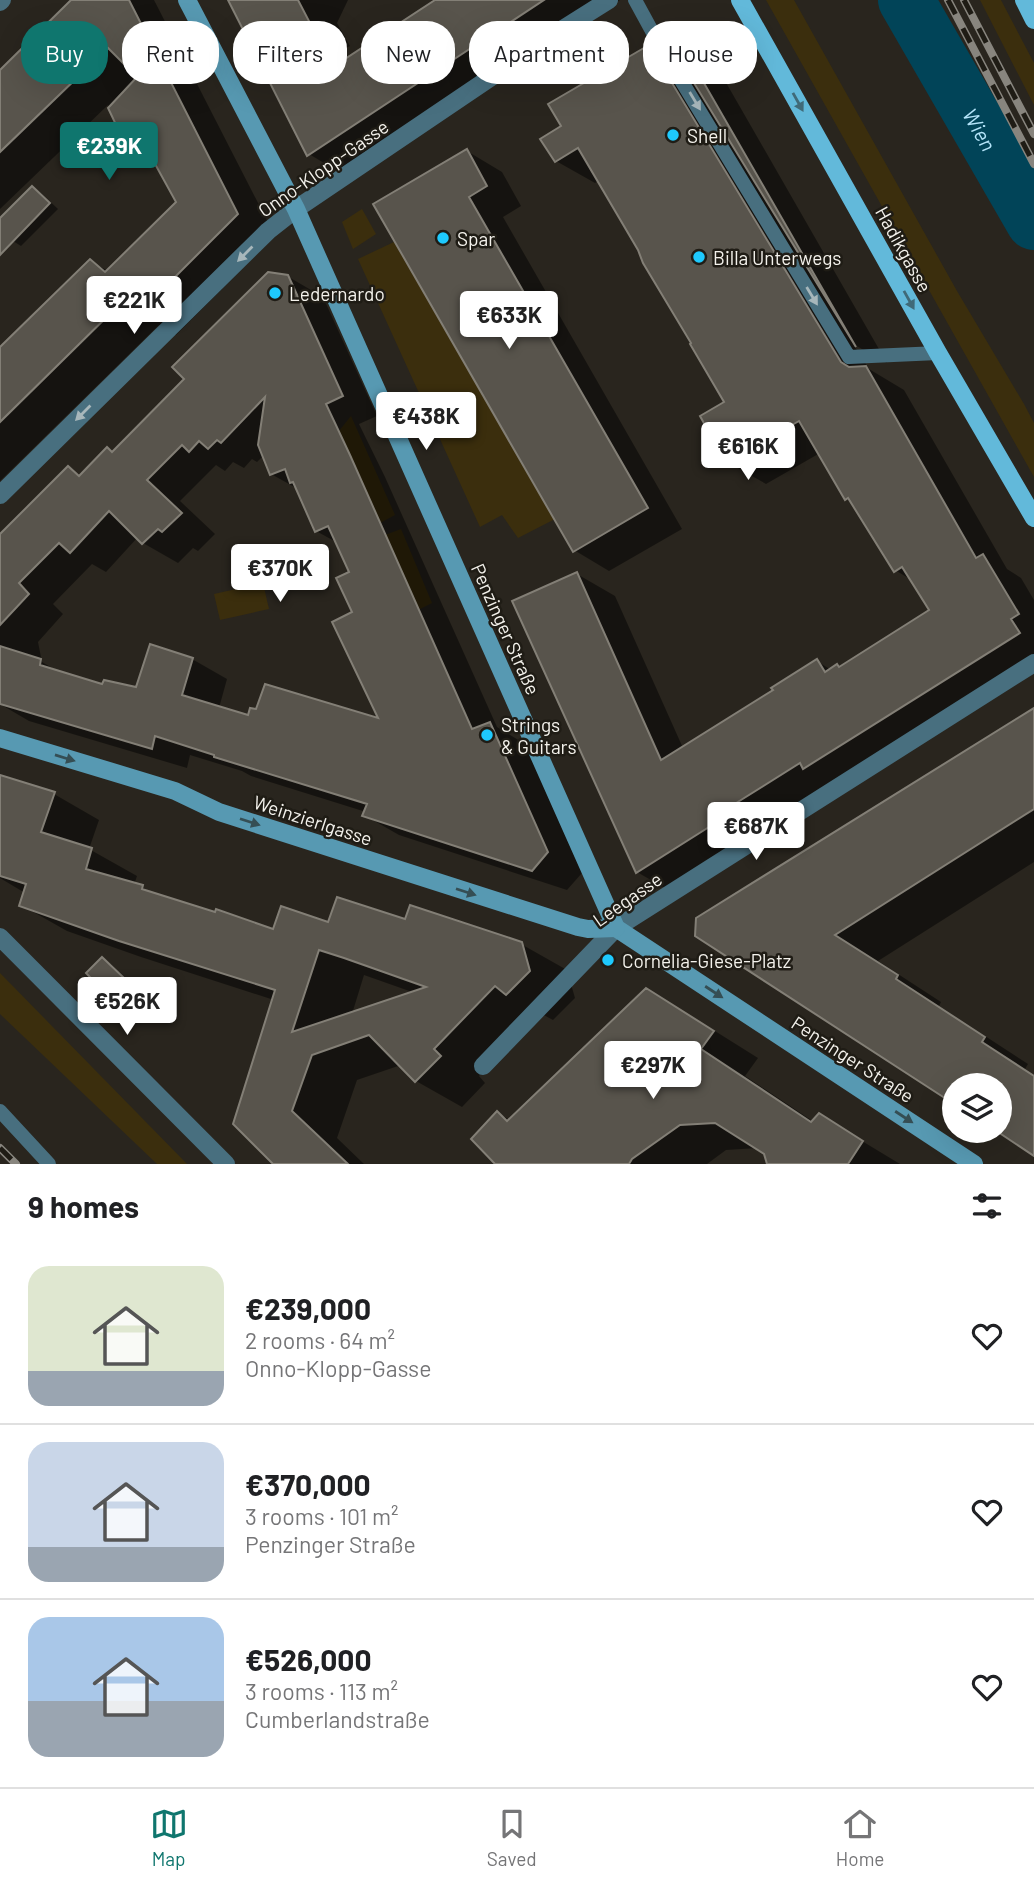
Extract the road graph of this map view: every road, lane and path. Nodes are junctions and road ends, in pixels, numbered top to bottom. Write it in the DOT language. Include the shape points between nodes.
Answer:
graph roads {
  1 [pos="187,0"];
  2 [pos="609,0"];
  3 [pos="635,0"];
  4 [pos="740,0"];
  5 [pos="1024,0"];
  6 [pos="1034,20"];
  7 [pos="296,208"];
  8 [pos="939,353"];
  9 [pos="0,495"];
  10 [pos="1034,518"];
  11 [pos="1034,663"];
  12 [pos="0,738"];
  13 [pos="615,928"];
  14 [pos="0,937"];
  15 [pos="483,1066"];
  16 [pos="0,1111"];
  17 [pos="49,1164"];
  18 [pos="226,1164"];
  19 [pos="974,1164"];
  1 -- 7 [label="street, Penzinger Straße"];
  2 -- 7 [label="street, Onno-Klopp-Gasse"];
  3 -- 8 [label="lane, one-way" via="849,357"];
  4 -- 8 [label="main road, Hadikgasse, one-way"];
  5 -- 6 [label="main road"];
  7 -- 9 [label="street, Onno-Klopp-Gasse, one-way"];
  7 -- 13 [label="street, Penzinger Straße"];
  8 -- 10 [label="main road, Hadikgasse"];
  11 -- 13 [label="street, Leegasse"];
  12 -- 13 [label="street, Weinzierlgasse, one-way" via="175,790 219,812 540,916 589,929"];
  13 -- 15 [label="street, Leegasse"];
  13 -- 19 [label="street, Penzinger Straße, one-way"];
  14 -- 18 [label="street"];
  16 -- 17 [label="lane"];
}
